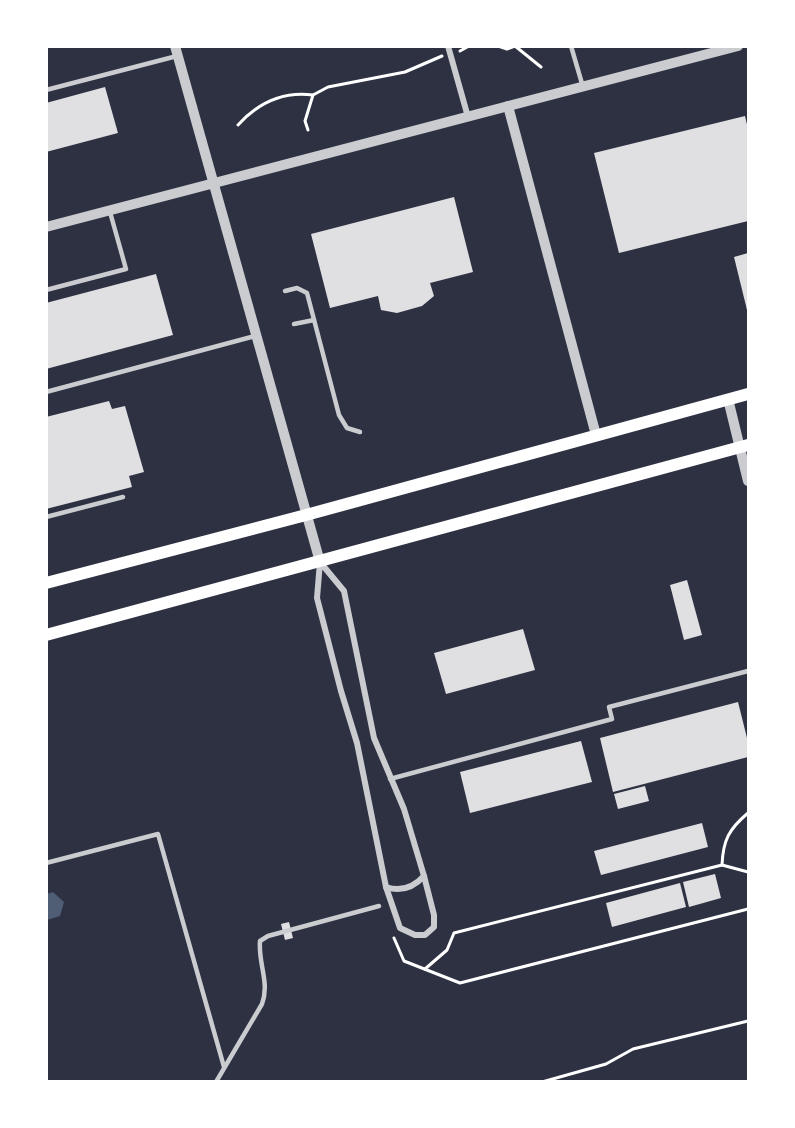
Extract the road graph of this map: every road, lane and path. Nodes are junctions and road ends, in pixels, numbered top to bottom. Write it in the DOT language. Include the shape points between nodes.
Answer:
graph roads {
  1 [pos="469,46"];
  2 [pos="498,46"];
  3 [pos="571,46"];
  4 [pos="738,46"];
  5 [pos="449,50"];
  6 [pos="176,51"];
  7 [pos="541,67"];
  8 [pos="583,87"];
  9 [pos="46,90"];
  10 [pos="313,95"];
  11 [pos="508,106"];
  12 [pos="468,117"];
  13 [pos="238,124"];
  14 [pos="308,130"];
  15 [pos="214,182"];
  16 [pos="110,210"];
  17 [pos="46,227"];
  18 [pos="46,290"];
  19 [pos="285,291"];
  20 [pos="314,320"];
  21 [pos="294,324"];
  22 [pos="257,336"];
  23 [pos="46,392"];
  24 [pos="748,394"];
  25 [pos="728,399"];
  26 [pos="360,432"];
  27 [pos="596,435"];
  28 [pos="744,446"];
  29 [pos="748,481"];
  30 [pos="123,497"];
  31 [pos="306,514"];
  32 [pos="46,518"];
  33 [pos="320,562"];
  34 [pos="46,583"];
  35 [pos="46,635"];
  36 [pos="748,671"];
  37 [pos="390,780"];
  38 [pos="748,813"];
  39 [pos="46,863"];
  40 [pos="722,865"];
  41 [pos="748,872"];
  42 [pos="424,876"];
  43 [pos="386,887"];
  44 [pos="379,906"];
  45 [pos="748,909"];
  46 [pos="389,928"];
  47 [pos="425,969"];
  48 [pos="748,1021"];
  49 [pos="224,1067"];
  50 [pos="216,1082"];
  51 [pos="542,1082"];
  1 -- 5 [label="path"];
  2 -- 7 [label="path" via="507,50 514,46"];
  3 -- 8 [label="lane"];
  4 -- 8 [label="street"];
  5 -- 10 [label="path" via="405,72 328,87"];
  5 -- 12 [label="street"];
  6 -- 9 [label="lane"];
  6 -- 15 [label="street"];
  8 -- 11 [label="street"];
  10 -- 13 [label="path" via="268,101"];
  10 -- 14 [label="path" via="305,121"];
  11 -- 12 [label="street"];
  11 -- 27 [label="street"];
  12 -- 15 [label="street"];
  15 -- 16 [label="street"];
  15 -- 22 [label="street"];
  16 -- 17 [label="street"];
  16 -- 18 [label="lane" via="126,269"];
  19 -- 20 [label="lane" via="297,288 307,293"];
  20 -- 21 [label="lane"];
  20 -- 26 [label="lane" via="339,415 347,428"];
  22 -- 23 [label="lane"];
  22 -- 31 [label="street"];
  24 -- 25 [label="main road"];
  25 -- 27 [label="main road"];
  25 -- 28 [label="street"];
  27 -- 31 [label="main road"];
  28 -- 29 [label="street"];
  28 -- 33 [label="main road"];
  30 -- 32 [label="lane"];
  31 -- 33 [label="street"];
  31 -- 34 [label="main road"];
  33 -- 35 [label="main road"];
  33 -- 37 [label="street" via="344,591 374,738"];
  33 -- 43 [label="street" via="316,598 357,742"];
  36 -- 37 [label="lane" via="609,707 612,719"];
  37 -- 42 [label="street" via="404,809"];
  38 -- 40 [label="path" via="735,825 723,846"];
  39 -- 49 [label="lane" via="158,834"];
  40 -- 41 [label="path"];
  40 -- 47 [label="path" via="454,933 447,950"];
  42 -- 43 [label="street" via="414,886"];
  42 -- 43 [label="street" via="434,915 434,927 425,935 400,928"];
  44 -- 49 [label="lane" via="260,941 267,991"];
  45 -- 47 [label="path" via="460,983"];
  46 -- 47 [label="path" via="404,961"];
  48 -- 51 [label="path" via="633,1049 606,1064"];
  49 -- 50 [label="lane"];
}
